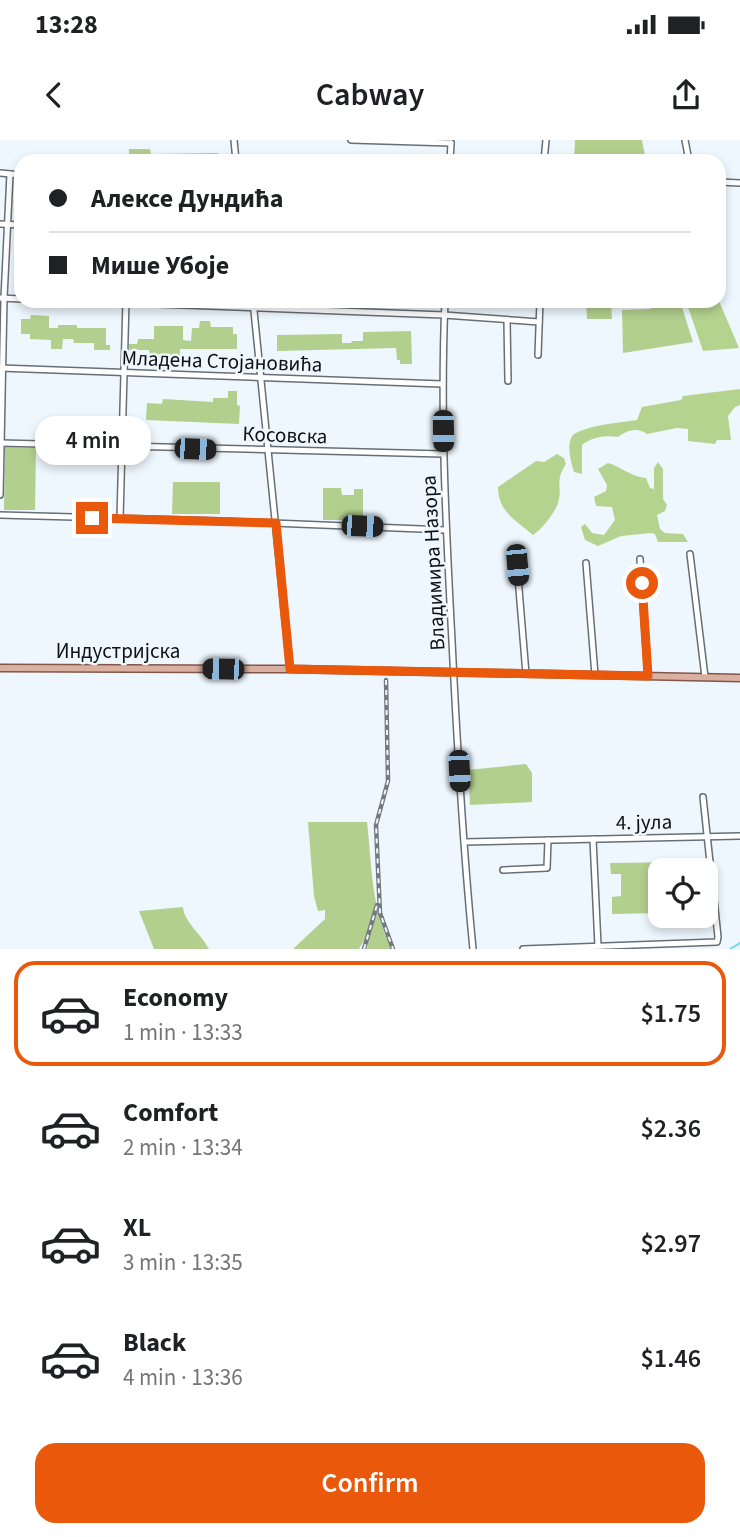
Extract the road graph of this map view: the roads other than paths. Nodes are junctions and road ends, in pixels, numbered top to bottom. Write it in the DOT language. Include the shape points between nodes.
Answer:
graph roads {
  1 [pos="351,140"];
  2 [pos="451,142"];
  3 [pos="0,173"];
  4 [pos="10,174"];
  5 [pos="14,174"];
  6 [pos="0,224"];
  7 [pos="8,224"];
  8 [pos="14,224"];
  9 [pos="2,298"];
  10 [pos="126,308"];
  11 [pos="253,308"];
  12 [pos="310,308"];
  13 [pos="444,308"];
  14 [pos="540,308"];
  15 [pos="444,315"];
  16 [pos="507,320"];
  17 [pos="539,322"];
  18 [pos="538,355"];
  19 [pos="1,368"];
  20 [pos="124,373"];
  21 [pos="262,379"];
  22 [pos="508,381"];
  23 [pos="442,384"];
  24 [pos="0,443"];
  25 [pos="121,446"];
  26 [pos="269,451"];
  27 [pos="443,454"];
  28 [pos="0,495"];
  29 [pos="0,515"];
  30 [pos="120,518"];
  31 [pos="276,523"];
  32 [pos="446,530"];
  33 [pos="690,554"];
  34 [pos="640,559"];
  35 [pos="586,563"];
  36 [pos="517,565"];
  37 [pos="0,668"];
  38 [pos="290,669"];
  39 [pos="454,673"];
  40 [pos="526,674"];
  41 [pos="595,676"];
  42 [pos="648,676"];
  43 [pos="705,677"];
  44 [pos="740,678"];
  45 [pos="703,796"];
  46 [pos="706,836"];
  47 [pos="740,836"];
  48 [pos="593,839"];
  49 [pos="548,840"];
  50 [pos="464,842"];
  51 [pos="503,870"];
  52 [pos="598,946"];
  53 [pos="472,949"];
  54 [pos="523,949"];
  1 -- 2 [label="street"];
  3 -- 4 [label="street"];
  4 -- 5 [label="street"];
  4 -- 7 [label="street"];
  6 -- 7 [label="street"];
  7 -- 8 [label="street"];
  7 -- 9 [label="street"];
  9 -- 19 [label="street"];
  10 -- 20 [label="street"];
  11 -- 21 [label="street"];
  12 -- 15 [label="street"];
  13 -- 15 [label="street, Владимира Назора"];
  14 -- 17 [label="street"];
  15 -- 16 [label="street"];
  15 -- 23 [label="street, Владимира Назора"];
  16 -- 17 [label="street"];
  16 -- 22 [label="street"];
  17 -- 18 [label="street"];
  19 -- 20 [label="street, Младена Стојановића"];
  19 -- 24 [label="street"];
  20 -- 21 [label="street, Младена Стојановића"];
  20 -- 25 [label="street"];
  21 -- 23 [label="street, Младена Стојановића"];
  21 -- 26 [label="street"];
  23 -- 27 [label="street, Владимира Назора"];
  24 -- 25 [label="street, Косовска"];
  24 -- 28 [label="street"];
  25 -- 26 [label="street, Косовска"];
  25 -- 30 [label="street"];
  26 -- 27 [label="street, Косовска"];
  26 -- 31 [label="street"];
  27 -- 32 [label="street, Владимира Назора"];
  29 -- 30 [label="street"];
  30 -- 31 [label="street"];
  31 -- 32 [label="street"];
  31 -- 38 [label="street"];
  32 -- 39 [label="street, Владимира Назора"];
  33 -- 43 [label="street"];
  34 -- 42 [label="street"];
  35 -- 41 [label="street"];
  36 -- 40 [label="street"];
  37 -- 38 [label="main road, Индустријска"];
  38 -- 39 [label="main road, Индустријска"];
  39 -- 40 [label="main road, Индустријска"];
  39 -- 50 [label="street, Владимира Назора"];
  40 -- 41 [label="main road, Индустријска"];
  41 -- 42 [label="main road, Индустријска"];
  42 -- 43 [label="main road, Индустријска"];
  43 -- 44 [label="main road, Индустријска"];
  45 -- 46 [label="street"];
  46 -- 47 [label="street, 4. јула"];
  46 -- 48 [label="street, 4. јула"];
  46 -- 52 [label="street" via="718,941"];
  48 -- 49 [label="street, 4. јула"];
  48 -- 52 [label="street"];
  49 -- 50 [label="street, 4. јула"];
  49 -- 51 [label="street" via="547,868"];
  50 -- 53 [label="street, Владимира Назора"];
  52 -- 54 [label="street"];
}
